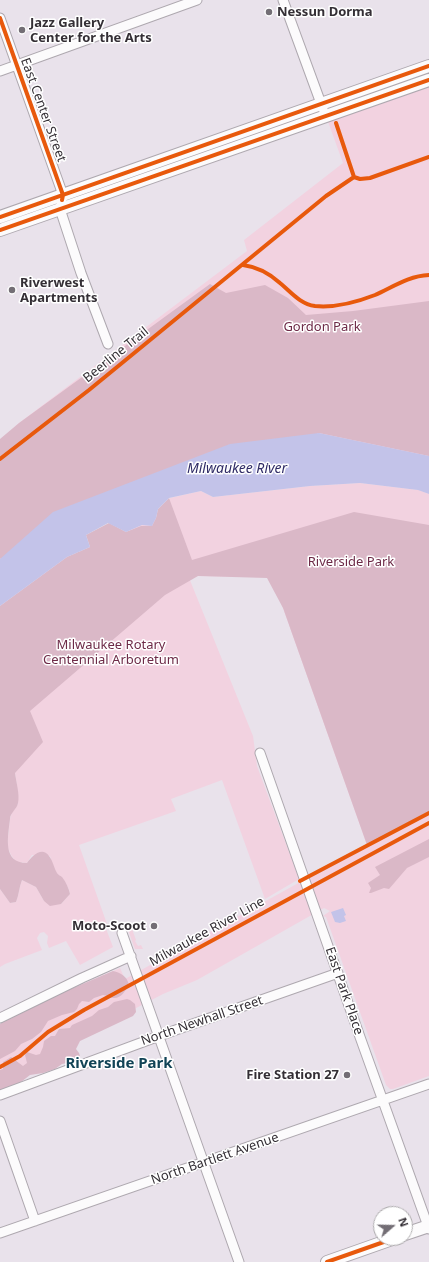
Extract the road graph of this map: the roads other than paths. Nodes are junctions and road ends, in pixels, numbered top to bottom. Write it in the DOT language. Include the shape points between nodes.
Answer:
graph roads {
  1 [pos="197,0"];
  2 [pos="283,0"];
  3 [pos="0,18"];
  4 [pos="16,65"];
  5 [pos="429,66"];
  6 [pos="0,70"];
  7 [pos="429,80"];
  8 [pos="324,110"];
  9 [pos="63,195"];
  10 [pos="60,209"];
  11 [pos="0,217"];
  12 [pos="0,230"];
  13 [pos="108,344"];
  14 [pos="260,753"];
  15 [pos="122,933"];
  16 [pos="131,956"];
  17 [pos="338,973"];
  18 [pos="0,1018"];
  19 [pos="159,1036"];
  20 [pos="429,1084"];
  21 [pos="0,1095"];
  22 [pos="382,1100"];
  23 [pos="0,1122"];
  24 [pos="204,1163"];
  25 [pos="35,1221"];
  26 [pos="429,1227"];
  27 [pos="413,1232"];
  28 [pos="0,1234"];
  29 [pos="373,1246"];
  30 [pos="239,1262"];
  31 [pos="327,1262"];
  1 -- 4 [label="street"];
  2 -- 8 [label="street"];
  3 -- 4 [label="street, East Center Street"];
  4 -- 6 [label="street"];
  4 -- 9 [label="street, East Center Street"];
  5 -- 8 [label="main road"];
  7 -- 8 [label="main road"];
  8 -- 9 [label="main road"];
  8 -- 10 [label="main road" via="246,145"];
  9 -- 10 [label="street"];
  9 -- 11 [label="main road"];
  10 -- 12 [label="main road"];
  10 -- 13 [label="street"];
  14 -- 17 [label="street, East Park Place"];
  15 -- 16 [label="street"];
  16 -- 18 [label="street"];
  16 -- 19 [label="street"];
  17 -- 19 [label="street, North Newhall Street"];
  17 -- 22 [label="street, East Park Place"];
  19 -- 21 [label="street, North Newhall Street"];
  19 -- 24 [label="street"];
  20 -- 22 [label="street, North Bartlett Avenue"];
  22 -- 24 [label="street, North Bartlett Avenue"];
  22 -- 26 [label="street, East Park Place"];
  23 -- 25 [label="street"];
  24 -- 25 [label="street, North Bartlett Avenue"];
  24 -- 30 [label="street"];
  25 -- 28 [label="street, North Bartlett Avenue"];
  26 -- 27 [label="main road"];
  29 -- 31 [label="main road"];
}
